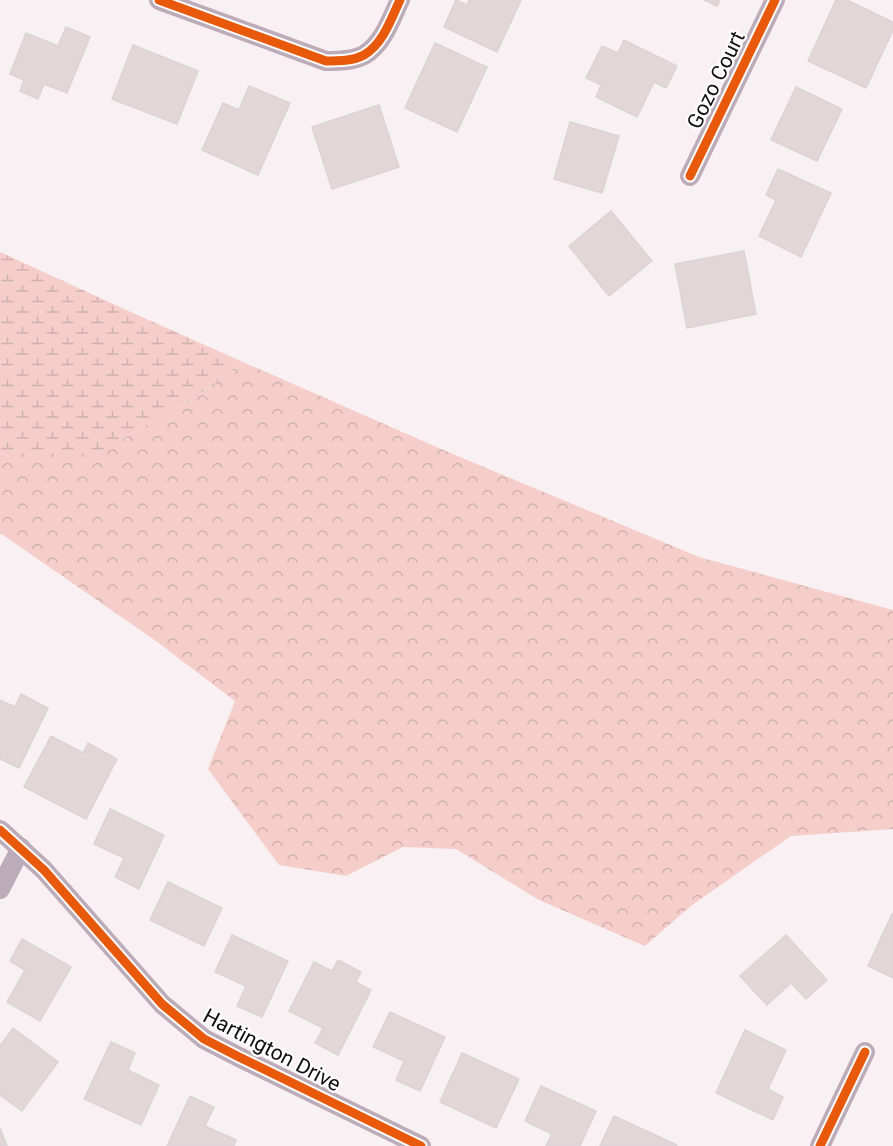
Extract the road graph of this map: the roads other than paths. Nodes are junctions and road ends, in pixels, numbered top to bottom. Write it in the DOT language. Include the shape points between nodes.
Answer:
graph roads {
  1 [pos="159,0"];
  2 [pos="400,0"];
  3 [pos="775,0"];
  4 [pos="690,176"];
  5 [pos="0,830"];
  6 [pos="21,848"];
  7 [pos="0,889"];
  8 [pos="865,1052"];
  9 [pos="399,1141"];
  10 [pos="421,1146"];
  11 [pos="820,1146"];
  1 -- 2 [label="street" via="326,61 363,55 379,42"];
  3 -- 4 [label="street, Gozo Court"];
  5 -- 6 [label="street, Hartington Drive"];
  6 -- 7 [label="street"];
  6 -- 9 [label="street, Hartington Drive" via="162,1004 204,1039"];
  8 -- 11 [label="street"];
  9 -- 10 [label="street, Hartington Drive"];
}
